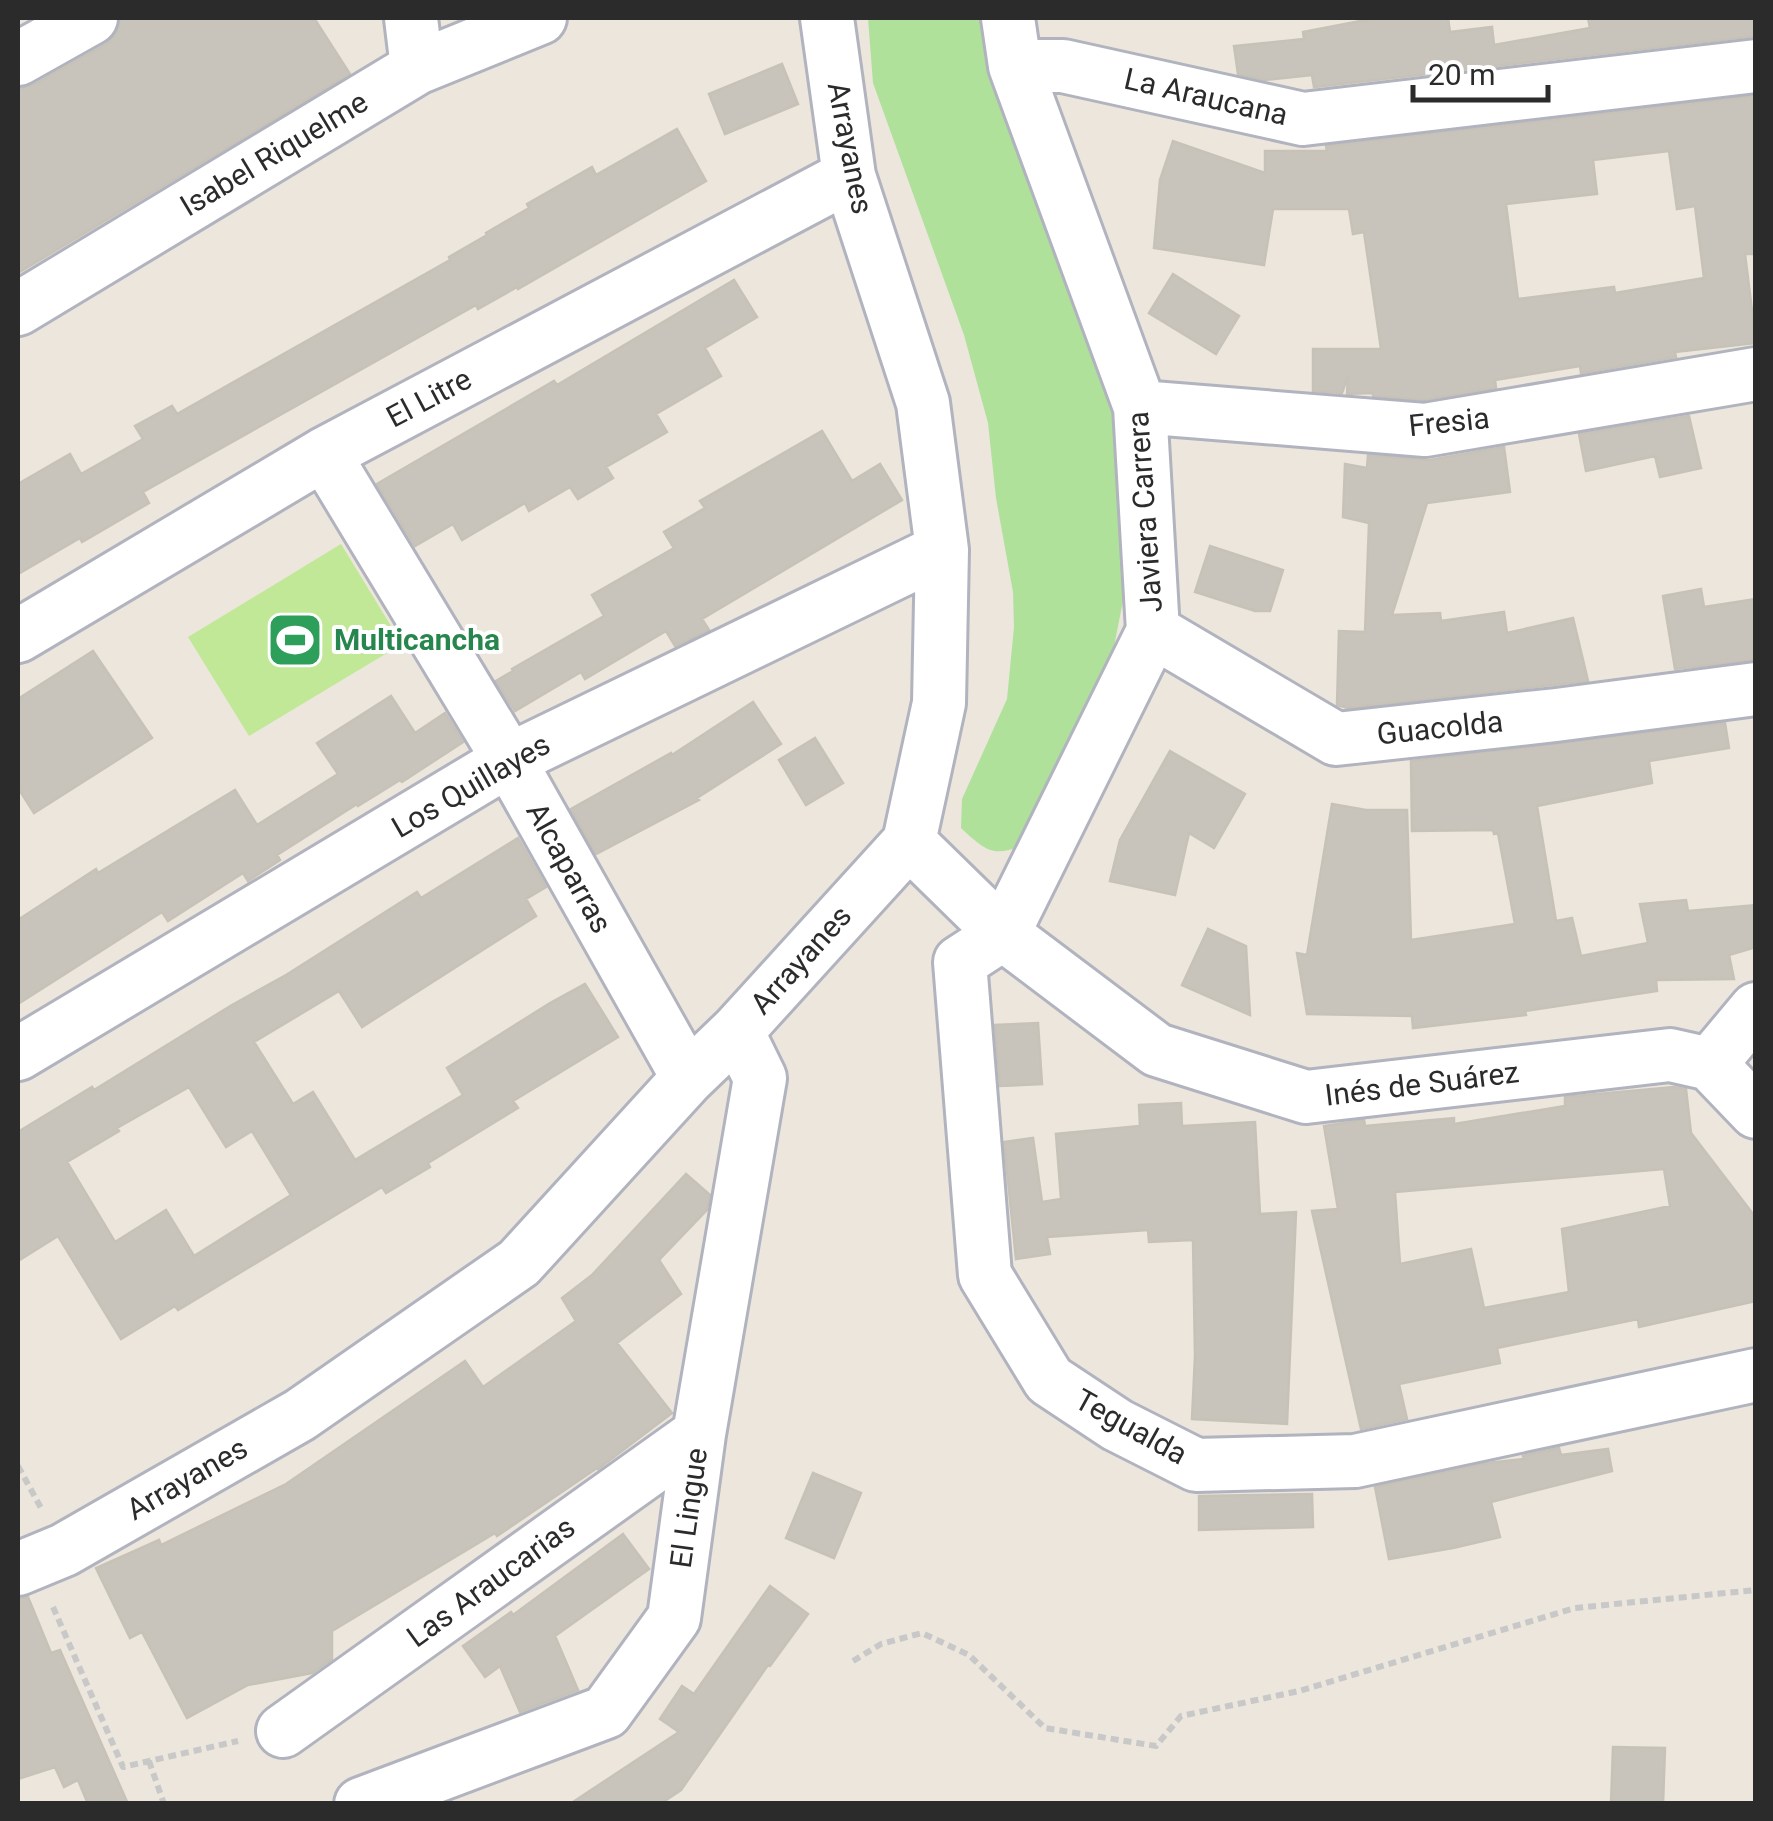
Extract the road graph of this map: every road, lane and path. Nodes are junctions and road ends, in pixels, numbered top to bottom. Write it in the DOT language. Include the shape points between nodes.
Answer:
graph roads {
  1 [pos="91,18"];
  2 [pos="540,18"];
  3 [pos="827,18"];
  4 [pos="1011,42"];
  5 [pos="414,43"];
  6 [pos="18,59"];
  7 [pos="1756,66"];
  8 [pos="849,176"];
  9 [pos="18,309"];
  10 [pos="1756,374"];
  11 [pos="1140,408"];
  12 [pos="324,454"];
  13 [pos="942,550"];
  14 [pos="1153,631"];
  15 [pos="18,636"];
  16 [pos="1756,688"];
  17 [pos="509,760"];
  18 [pos="909,842"];
  19 [pos="1003,934"];
  20 [pos="1756,1009"];
  21 [pos="736,1030"];
  22 [pos="18,1054"];
  23 [pos="1710,1064"];
  24 [pos="688,1078"];
  25 [pos="1756,1112"];
  26 [pos="1756,1375"];
  27 [pos="699,1434"];
  28 [pos="26,1566"];
  29 [pos="1756,1590"];
  30 [pos="853,1662"];
  31 [pos="283,1731"];
  32 [pos="149,1761"];
  33 [pos="164,1804"];
  34 [pos="361,1804"];
  1 -- 6 [label="street"];
  2 -- 5 [label="street, Isabel Riquelme"];
  3 -- 8 [label="street, Arrayanes"];
  4 -- 7 [label="street, La Araucana" via="1063,66 1303,119"];
  4 -- 11 [label="street, Javiera Carrera"];
  5 -- 9 [label="street, Isabel Riquelme"];
  8 -- 12 [label="street, El Litre"];
  8 -- 13 [label="street, Arrayanes" via="923,403"];
  10 -- 11 [label="street, Fresia" via="1426,430"];
  11 -- 14 [label="street, Javiera Carrera"];
  12 -- 15 [label="street, El Litre"];
  12 -- 17 [label="street, Alcaparras"];
  13 -- 17 [label="street, Los Quillayes"];
  13 -- 18 [label="street, Arrayanes" via="940,703"];
  14 -- 16 [label="street, Guacolda" via="1336,740"];
  14 -- 19 [label="street, Javiera Carrera"];
  17 -- 22 [label="street, Los Quillayes"];
  17 -- 24 [label="street, Alcaparras"];
  18 -- 19 [label="street, Inés de Suárez"];
  18 -- 21 [label="street, Arrayanes"];
  19 -- 23 [label="street, Inés de Suárez" via="1157,1050 1306,1097 1670,1055"];
  19 -- 26 [label="street, Tegualda" via="960,962 985,1275 1049,1380 1117,1425 1196,1465 1355,1460"];
  20 -- 23 [label="street"];
  21 -- 24 [label="street, Arrayanes"];
  21 -- 27 [label="street, El Lingue" via="760,1078"];
  23 -- 25 [label="street"];
  24 -- 28 [label="street, Arrayanes" via="518,1263 300,1415"];
  27 -- 31 [label="street, Las Araucarias"];
  27 -- 34 [label="street, El Lingue" via="674,1618 606,1712"];
  28 -- 32 [label="path" via="123,1766"];
  29 -- 30 [label="path" via="1575,1608 1299,1692 1181,1716 1156,1746 1045,1728 969,1655 922,1633 881,1644"];
  31 -- 32 [label="path"];
  32 -- 33 [label="path"];
}
